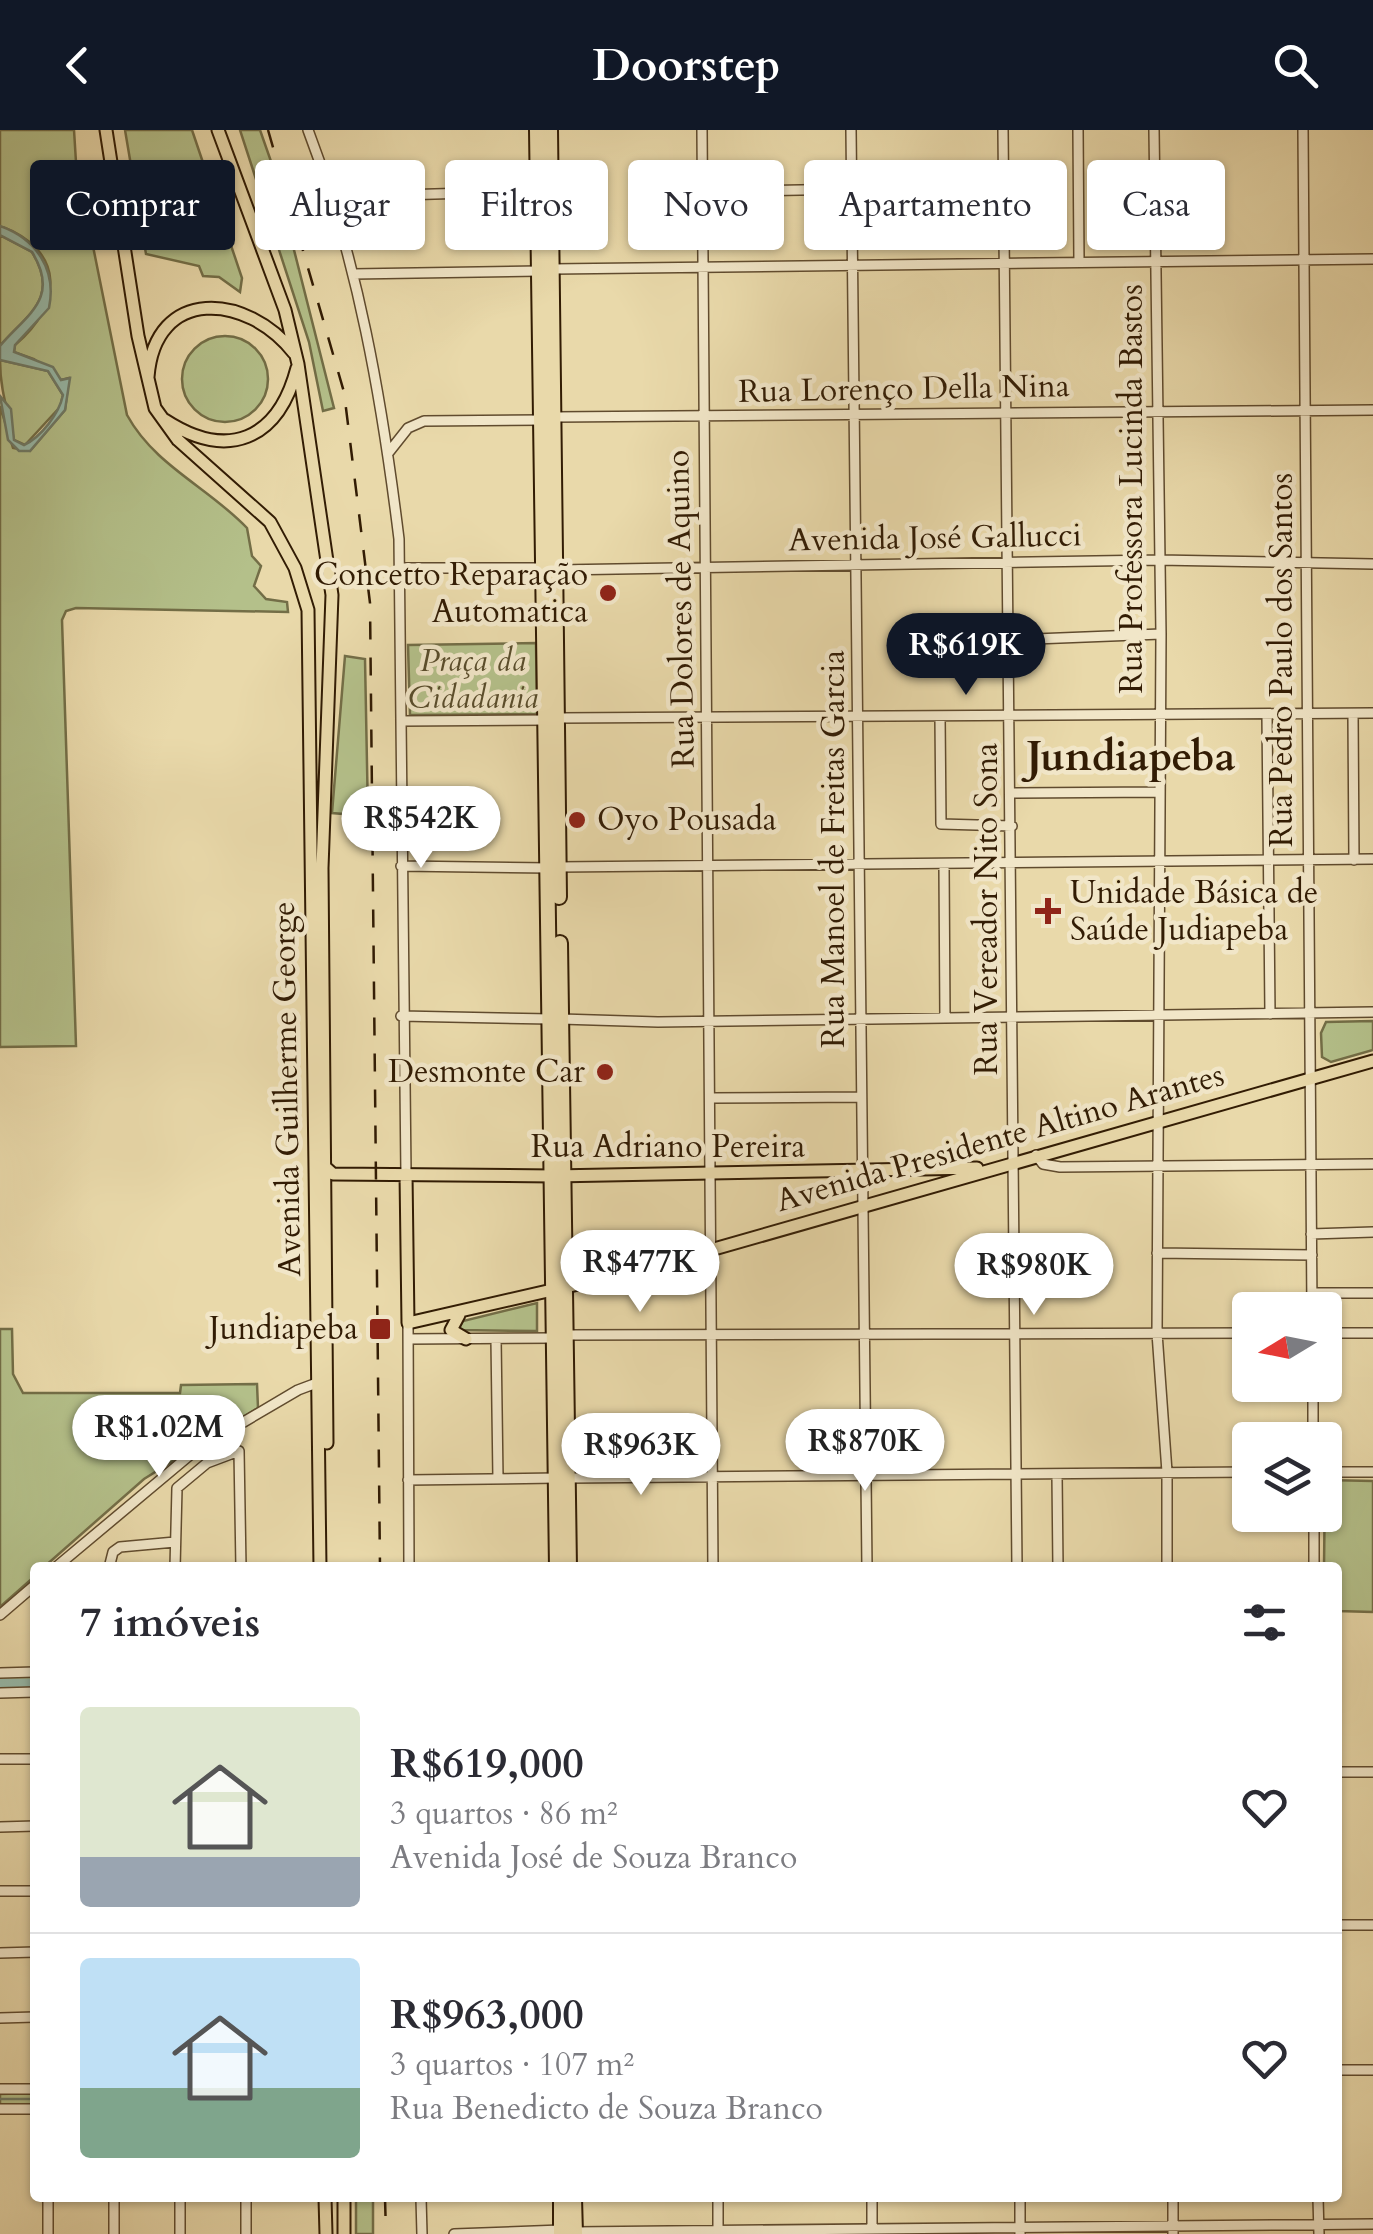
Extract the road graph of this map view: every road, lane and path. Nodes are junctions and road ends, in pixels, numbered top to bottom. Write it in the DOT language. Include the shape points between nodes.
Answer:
graph roads {
  1 [pos="106,130"];
  2 [pos="218,130"];
  3 [pos="308,130"];
  4 [pos="537,130"];
  5 [pos="550,130"];
  6 [pos="702,130"];
  7 [pos="851,130"];
  8 [pos="1003,130"];
  9 [pos="1078,130"];
  10 [pos="1154,130"];
  11 [pos="1303,130"];
  12 [pos="320,160"];
  13 [pos="537,160"];
  14 [pos="702,160"];
  15 [pos="852,160"];
  16 [pos="347,250"];
  17 [pos="544,250"];
  18 [pos="704,250"];
  19 [pos="854,250"];
  20 [pos="1304,260"];
  21 [pos="1373,260"];
  22 [pos="1080,262"];
  23 [pos="1155,262"];
  24 [pos="1004,264"];
  25 [pos="854,266"];
  26 [pos="704,267"];
  27 [pos="546,270"];
  28 [pos="353,274"];
  29 [pos="297,360"];
  30 [pos="150,396"];
  31 [pos="1305,410"];
  32 [pos="1373,410"];
  33 [pos="1156,412"];
  34 [pos="1005,413"];
  35 [pos="158,414"];
  36 [pos="855,414"];
  37 [pos="702,416"];
  38 [pos="549,419"];
  39 [pos="388,452"];
  40 [pos="1158,560"];
  41 [pos="1008,563"];
  42 [pos="857,564"];
  43 [pos="1306,564"];
  44 [pos="1373,564"];
  45 [pos="706,567"];
  46 [pos="401,568"];
  47 [pos="552,569"];
  48 [pos="1161,634"];
  49 [pos="1010,640"];
  50 [pos="1267,714"];
  51 [pos="1308,714"];
  52 [pos="1353,714"];
  53 [pos="1373,714"];
  54 [pos="1158,716"];
  55 [pos="940,717"];
  56 [pos="1011,717"];
  57 [pos="708,718"];
  58 [pos="859,718"];
  59 [pos="554,719"];
  60 [pos="401,721"];
  61 [pos="1159,792"];
  62 [pos="1012,793"];
  63 [pos="1012,826"];
  64 [pos="1308,860"];
  65 [pos="1354,860"];
  66 [pos="1373,860"];
  67 [pos="1269,861"];
  68 [pos="1013,864"];
  69 [pos="944,865"];
  70 [pos="1157,865"];
  71 [pos="401,866"];
  72 [pos="860,866"];
  73 [pos="554,867"];
  74 [pos="709,868"];
  75 [pos="1373,1012"];
  76 [pos="1310,1013"];
  77 [pos="1270,1014"];
  78 [pos="401,1016"];
  79 [pos="1157,1016"];
  80 [pos="1013,1017"];
  81 [pos="945,1018"];
  82 [pos="556,1019"];
  83 [pos="860,1019"];
  84 [pos="710,1021"];
  85 [pos="1373,1061"];
  86 [pos="1310,1079"];
  87 [pos="860,1097"];
  88 [pos="712,1098"];
  89 [pos="1158,1120"];
  90 [pos="1036,1154"];
  91 [pos="1011,1161"];
  92 [pos="1311,1164"];
  93 [pos="1373,1164"];
  94 [pos="991,1168"];
  95 [pos="1157,1168"];
  96 [pos="861,1172"];
  97 [pos="327,1174"];
  98 [pos="406,1174"];
  99 [pos="711,1174"];
  100 [pos="560,1175"];
  101 [pos="862,1209"];
  102 [pos="1373,1232"];
  103 [pos="1311,1234"];
  104 [pos="712,1248"];
  105 [pos="1156,1253"];
  106 [pos="1312,1255"];
  107 [pos="560,1290"];
  108 [pos="1312,1292"];
  109 [pos="1342,1293"];
  110 [pos="1373,1293"];
  111 [pos="460,1313"];
  112 [pos="408,1323"];
  113 [pos="1157,1333"];
  114 [pos="1232,1333"];
  115 [pos="1342,1333"];
  116 [pos="1373,1333"];
  117 [pos="712,1334"];
  118 [pos="864,1334"];
  119 [pos="1015,1334"];
  120 [pos="561,1336"];
  121 [pos="496,1338"];
  122 [pos="408,1339"];
  123 [pos="466,1339"];
  124 [pos="322,1381"];
  125 [pos="1167,1472"];
  126 [pos="1232,1472"];
  127 [pos="1342,1472"];
  128 [pos="1373,1472"];
  129 [pos="865,1475"];
  130 [pos="1057,1475"];
  131 [pos="1016,1476"];
  132 [pos="563,1478"];
  133 [pos="714,1478"];
  134 [pos="498,1479"];
  135 [pos="408,1480"];
  136 [pos="1314,1532"];
  137 [pos="175,1542"];
  138 [pos="63,1562"];
  139 [pos="110,1562"];
  140 [pos="175,1562"];
  141 [pos="241,1562"];
  142 [pos="324,1562"];
  143 [pos="410,1562"];
  144 [pos="557,1562"];
  145 [pos="569,1562"];
  146 [pos="713,1562"];
  147 [pos="867,1562"];
  148 [pos="1017,1562"];
  149 [pos="1058,1562"];
  150 [pos="1167,1562"];
  151 [pos="1314,1562"];
  152 [pos="30,1590"];
  153 [pos="0,1616"];
  154 [pos="0,1672"];
  155 [pos="30,1672"];
  156 [pos="0,1692"];
  157 [pos="30,1692"];
  158 [pos="30,1759"];
  159 [pos="0,1760"];
  160 [pos="1342,1772"];
  161 [pos="1373,1772"];
  162 [pos="0,1826"];
  163 [pos="30,1826"];
  164 [pos="0,1891"];
  165 [pos="30,1891"];
  166 [pos="1342,1925"];
  167 [pos="1373,1925"];
  168 [pos="30,1952"];
  169 [pos="0,1953"];
  170 [pos="30,2017"];
  171 [pos="0,2018"];
  172 [pos="1342,2070"];
  173 [pos="1373,2070"];
  174 [pos="30,2089"];
  175 [pos="0,2090"];
  176 [pos="0,2109"];
  177 [pos="30,2109"];
  178 [pos="48,2202"];
  179 [pos="114,2202"];
  180 [pos="180,2202"];
  181 [pos="246,2202"];
  182 [pos="325,2202"];
  183 [pos="344,2202"];
  184 [pos="421,2202"];
  185 [pos="562,2202"];
  186 [pos="573,2202"];
  187 [pos="718,2202"];
  188 [pos="872,2202"];
  189 [pos="1020,2202"];
  190 [pos="1173,2202"];
  191 [pos="1318,2202"];
  192 [pos="1373,2224"];
  193 [pos="1319,2229"];
  194 [pos="1020,2230"];
  195 [pos="1173,2230"];
  196 [pos="568,2232"];
  197 [pos="718,2232"];
  198 [pos="872,2232"];
  199 [pos="48,2234"];
  200 [pos="114,2234"];
  201 [pos="180,2234"];
  202 [pos="246,2234"];
  203 [pos="326,2234"];
  204 [pos="344,2234"];
  205 [pos="422,2234"];
  206 [pos="454,2234"];
  1 -- 30 [label="main road"];
  2 -- 29 [label="main road, Avenida Guilherme George" via="272,267"];
  3 -- 12 [label="street"];
  4 -- 13 [label="highway"];
  5 -- 27 [label="highway"];
  6 -- 14 [label="street, Rua Dolores de Aquino"];
  7 -- 15 [label="street, Rua Manoel de Freitas Garcia"];
  8 -- 24 [label="street, Rua Vereador Nito Sona"];
  9 -- 22 [label="street"];
  10 -- 23 [label="street, Rua Professora Lucinda Bastos"];
  11 -- 20 [label="street, Rua Pedro Paulo dos Santos"];
  16 -- 28 [label="street"];
  17 -- 27 [label="highway"];
  18 -- 26 [label="street, Rua Dolores de Aquino"];
  19 -- 25 [label="street, Rua Manoel de Freitas Garcia"];
  20 -- 21 [label="street"];
  20 -- 23 [label="street"];
  20 -- 31 [label="street, Rua Pedro Paulo dos Santos"];
  22 -- 23 [label="street"];
  22 -- 24 [label="street"];
  23 -- 33 [label="street, Rua Professora Lucinda Bastos"];
  24 -- 25 [label="street"];
  24 -- 34 [label="street, Rua Vereador Nito Sona"];
  25 -- 26 [label="street"];
  25 -- 36 [label="street, Rua Manoel de Freitas Garcia"];
  26 -- 27 [label="street"];
  26 -- 37 [label="street, Rua Dolores de Aquino"];
  27 -- 28 [label="street"];
  27 -- 38 [label="highway"];
  28 -- 39 [label="street"];
  29 -- 30 [label="main road" via="256,317 202,309 158,342 148,372"];
  29 -- 35 [label="main road" via="276,416 244,438 200,439"];
  29 -- 97 [label="main road, Avenida Guilherme George" via="332,606 322,778"];
  30 -- 35 [label="main road"];
  31 -- 32 [label="street, Rua Lorenço Della Nina"];
  31 -- 33 [label="street, Rua Lorenço Della Nina"];
  31 -- 43 [label="street, Rua Pedro Paulo dos Santos"];
  33 -- 34 [label="street, Rua Lorenço Della Nina"];
  33 -- 40 [label="street, Rua Professora Lucinda Bastos"];
  34 -- 36 [label="street, Rua Lorenço Della Nina"];
  34 -- 41 [label="street, Rua Vereador Nito Sona"];
  35 -- 124 [label="main road, Avenida Guilherme George" via="270,522 308,610"];
  36 -- 37 [label="street, Rua Lorenço Della Nina"];
  36 -- 42 [label="street, Rua Manoel de Freitas Garcia"];
  37 -- 38 [label="street, Rua Lorenço Della Nina"];
  37 -- 45 [label="street, Rua Dolores de Aquino"];
  38 -- 39 [label="street, Rua Lorenço Della Nina" via="424,421 408,428"];
  38 -- 47 [label="highway"];
  39 -- 46 [label="street"];
  40 -- 41 [label="street, Avenida José Gallucci"];
  40 -- 43 [label="street, Avenida José Gallucci"];
  40 -- 48 [label="street, Rua Professora Lucinda Bastos"];
  41 -- 42 [label="street, Avenida José Gallucci"];
  41 -- 49 [label="street, Rua Vereador Nito Sona"];
  42 -- 45 [label="street, Avenida José Gallucci"];
  42 -- 58 [label="street, Rua Manoel de Freitas Garcia"];
  43 -- 44 [label="street, Avenida José Gallucci"];
  43 -- 51 [label="street, Rua Pedro Paulo dos Santos"];
  45 -- 47 [label="street, Avenida José Gallucci"];
  45 -- 57 [label="street, Rua Dolores de Aquino"];
  46 -- 47 [label="street, Avenida José Gallucci"];
  46 -- 60 [label="street"];
  47 -- 59 [label="highway"];
  48 -- 49 [label="street"];
  48 -- 54 [label="street, Rua Professora Lucinda Bastos"];
  49 -- 56 [label="street, Rua Vereador Nito Sona"];
  50 -- 51 [label="street"];
  50 -- 54 [label="street"];
  50 -- 67 [label="street"];
  51 -- 52 [label="street"];
  51 -- 64 [label="street, Rua Pedro Paulo dos Santos"];
  52 -- 53 [label="street"];
  52 -- 65 [label="street"];
  54 -- 56 [label="street"];
  54 -- 61 [label="street, Rua Professora Lucinda Bastos"];
  55 -- 56 [label="street"];
  55 -- 58 [label="street"];
  55 -- 63 [label="street" via="941,824"];
  56 -- 62 [label="street, Rua Vereador Nito Sona"];
  57 -- 58 [label="street"];
  57 -- 59 [label="street"];
  57 -- 74 [label="street, Rua Dolores de Aquino"];
  58 -- 72 [label="street, Rua Manoel de Freitas Garcia"];
  59 -- 60 [label="street"];
  59 -- 73 [label="highway"];
  60 -- 71 [label="street"];
  61 -- 62 [label="street"];
  61 -- 70 [label="street, Rua Professora Lucinda Bastos"];
  62 -- 63 [label="street, Rua Vereador Nito Sona"];
  63 -- 68 [label="street, Rua Vereador Nito Sona"];
  64 -- 65 [label="street"];
  64 -- 67 [label="street"];
  64 -- 76 [label="street, Rua Pedro Paulo dos Santos"];
  65 -- 66 [label="street"];
  67 -- 70 [label="street"];
  67 -- 77 [label="street"];
  68 -- 69 [label="street"];
  68 -- 70 [label="street"];
  68 -- 80 [label="street, Rua Vereador Nito Sona"];
  69 -- 72 [label="street"];
  69 -- 81 [label="street"];
  70 -- 79 [label="street, Rua Professora Lucinda Bastos"];
  71 -- 73 [label="street"];
  71 -- 78 [label="street"];
  72 -- 74 [label="street"];
  72 -- 83 [label="street, Rua Manoel de Freitas Garcia"];
  73 -- 74 [label="street"];
  73 -- 82 [label="highway"];
  74 -- 84 [label="street, Rua Dolores de Aquino"];
  75 -- 76 [label="street"];
  76 -- 77 [label="street"];
  76 -- 86 [label="street, Rua Pedro Paulo dos Santos"];
  77 -- 79 [label="street"];
  78 -- 82 [label="street"];
  78 -- 98 [label="street"];
  79 -- 80 [label="street"];
  79 -- 89 [label="street, Rua Professora Lucinda Bastos"];
  80 -- 81 [label="street"];
  80 -- 91 [label="street, Rua Vereador Nito Sona"];
  81 -- 83 [label="street"];
  82 -- 84 [label="street"];
  82 -- 100 [label="highway"];
  83 -- 84 [label="street"];
  83 -- 87 [label="street, Rua Manoel de Freitas Garcia"];
  84 -- 88 [label="street, Rua Dolores de Aquino"];
  85 -- 86 [label="main road, Avenida Presidente Altino Arantes"];
  86 -- 89 [label="main road, Avenida Presidente Altino Arantes"];
  86 -- 92 [label="street, Rua Pedro Paulo dos Santos"];
  87 -- 88 [label="street"];
  87 -- 96 [label="street, Rua Manoel de Freitas Garcia"];
  88 -- 99 [label="street, Rua Dolores de Aquino"];
  89 -- 90 [label="main road, Avenida Presidente Altino Arantes"];
  89 -- 95 [label="street, Rua Professora Lucinda Bastos"];
  90 -- 91 [label="main road, Avenida Presidente Altino Arantes"];
  90 -- 95 [label="street" via="1043,1164 1060,1166"];
  91 -- 94 [label="main road, Avenida Presidente Altino Arantes"];
  91 -- 119 [label="street, Rua Vereador Nito Sona"];
  92 -- 93 [label="street"];
  92 -- 95 [label="street"];
  92 -- 103 [label="street, Rua Pedro Paulo dos Santos"];
  94 -- 96 [label="main road, Rua Adriano Pereira"];
  94 -- 101 [label="main road, Avenida Presidente Altino Arantes"];
  95 -- 105 [label="street, Rua Professora Lucinda Bastos"];
  96 -- 99 [label="main road, Rua Adriano Pereira"];
  96 -- 101 [label="street, Rua Manoel de Freitas Garcia"];
  97 -- 98 [label="main road, Rua Adriano Pereira"];
  97 -- 124 [label="main road, Avenida Guilherme George"];
  98 -- 100 [label="main road, Rua Adriano Pereira"];
  98 -- 112 [label="main road"];
  99 -- 100 [label="main road, Rua Adriano Pereira"];
  99 -- 104 [label="street, Rua Dolores de Aquino"];
  100 -- 107 [label="highway"];
  101 -- 104 [label="main road, Avenida Presidente Altino Arantes"];
  101 -- 118 [label="street, Rua Manoel de Freitas Garcia"];
  102 -- 103 [label="street"];
  103 -- 106 [label="street, Rua Pedro Paulo dos Santos"];
  104 -- 107 [label="main road, Avenida Presidente Altino Arantes"];
  104 -- 117 [label="street, Rua Dolores de Aquino"];
  105 -- 106 [label="street"];
  105 -- 113 [label="street, Rua Professora Lucinda Bastos"];
  106 -- 108 [label="street, Rua Pedro Paulo dos Santos"];
  107 -- 111 [label="main road, Avenida Presidente Altino Arantes"];
  107 -- 120 [label="highway"];
  109 -- 110 [label="street"];
  111 -- 112 [label="main road, Avenida Presidente Altino Arantes"];
  111 -- 123 [label="main road" via="452,1330"];
  112 -- 122 [label="street"];
  113 -- 114 [label="street"];
  113 -- 119 [label="street"];
  113 -- 125 [label="street, Rua Professora Lucinda Bastos"];
  115 -- 116 [label="street"];
  117 -- 118 [label="street"];
  117 -- 120 [label="street"];
  117 -- 133 [label="street, Rua Dolores de Aquino"];
  118 -- 119 [label="street"];
  118 -- 129 [label="street, Rua Manoel de Freitas Garcia"];
  119 -- 131 [label="street, Rua Vereador Nito Sona"];
  120 -- 121 [label="street"];
  120 -- 132 [label="highway"];
  121 -- 123 [label="street"];
  121 -- 134 [label="street"];
  122 -- 123 [label="street"];
  122 -- 135 [label="street"];
  124 -- 138 [label="street" via="196,1450"];
  124 -- 142 [label="main road, Avenida Guilherme George"];
  125 -- 126 [label="street"];
  125 -- 130 [label="street"];
  125 -- 150 [label="street, Rua Professora Lucinda Bastos"];
  127 -- 128 [label="street"];
  129 -- 131 [label="street"];
  129 -- 133 [label="street"];
  129 -- 147 [label="street, Rua Manoel de Freitas Garcia"];
  130 -- 131 [label="street"];
  130 -- 149 [label="street"];
  131 -- 148 [label="street, Rua Vereador Nito Sona"];
  132 -- 133 [label="street"];
  132 -- 134 [label="street"];
  132 -- 144 [label="highway"];
  132 -- 145 [label="highway"];
  133 -- 146 [label="street, Rua Dolores de Aquino"];
  134 -- 135 [label="street"];
  135 -- 143 [label="street"];
  136 -- 151 [label="street"];
  137 -- 139 [label="street" via="120,1546"];
  137 -- 140 [label="street"];
  137 -- 141 [label="street" via="177,1488 207,1463 239,1451"];
  152 -- 153 [label="street"];
  154 -- 155 [label="street"];
  156 -- 157 [label="street"];
  158 -- 159 [label="street"];
  160 -- 161 [label="street"];
  162 -- 163 [label="street"];
  164 -- 165 [label="street"];
  166 -- 167 [label="street"];
  168 -- 169 [label="street"];
  170 -- 171 [label="street"];
  172 -- 173 [label="street"];
  174 -- 175 [label="street"];
  176 -- 177 [label="street"];
  178 -- 199 [label="street"];
  179 -- 200 [label="street"];
  180 -- 201 [label="street"];
  181 -- 202 [label="street"];
  182 -- 203 [label="main road"];
  183 -- 204 [label="main road"];
  184 -- 205 [label="street"];
  185 -- 196 [label="highway"];
  186 -- 196 [label="highway"];
  187 -- 197 [label="street"];
  188 -- 198 [label="street"];
  189 -- 194 [label="street"];
  190 -- 195 [label="street"];
  191 -- 193 [label="street"];
  192 -- 193 [label="street"];
  193 -- 195 [label="street"];
  194 -- 195 [label="street"];
  194 -- 198 [label="street"];
  196 -- 197 [label="street"];
  196 -- 206 [label="street"];
  197 -- 198 [label="street"];
}
